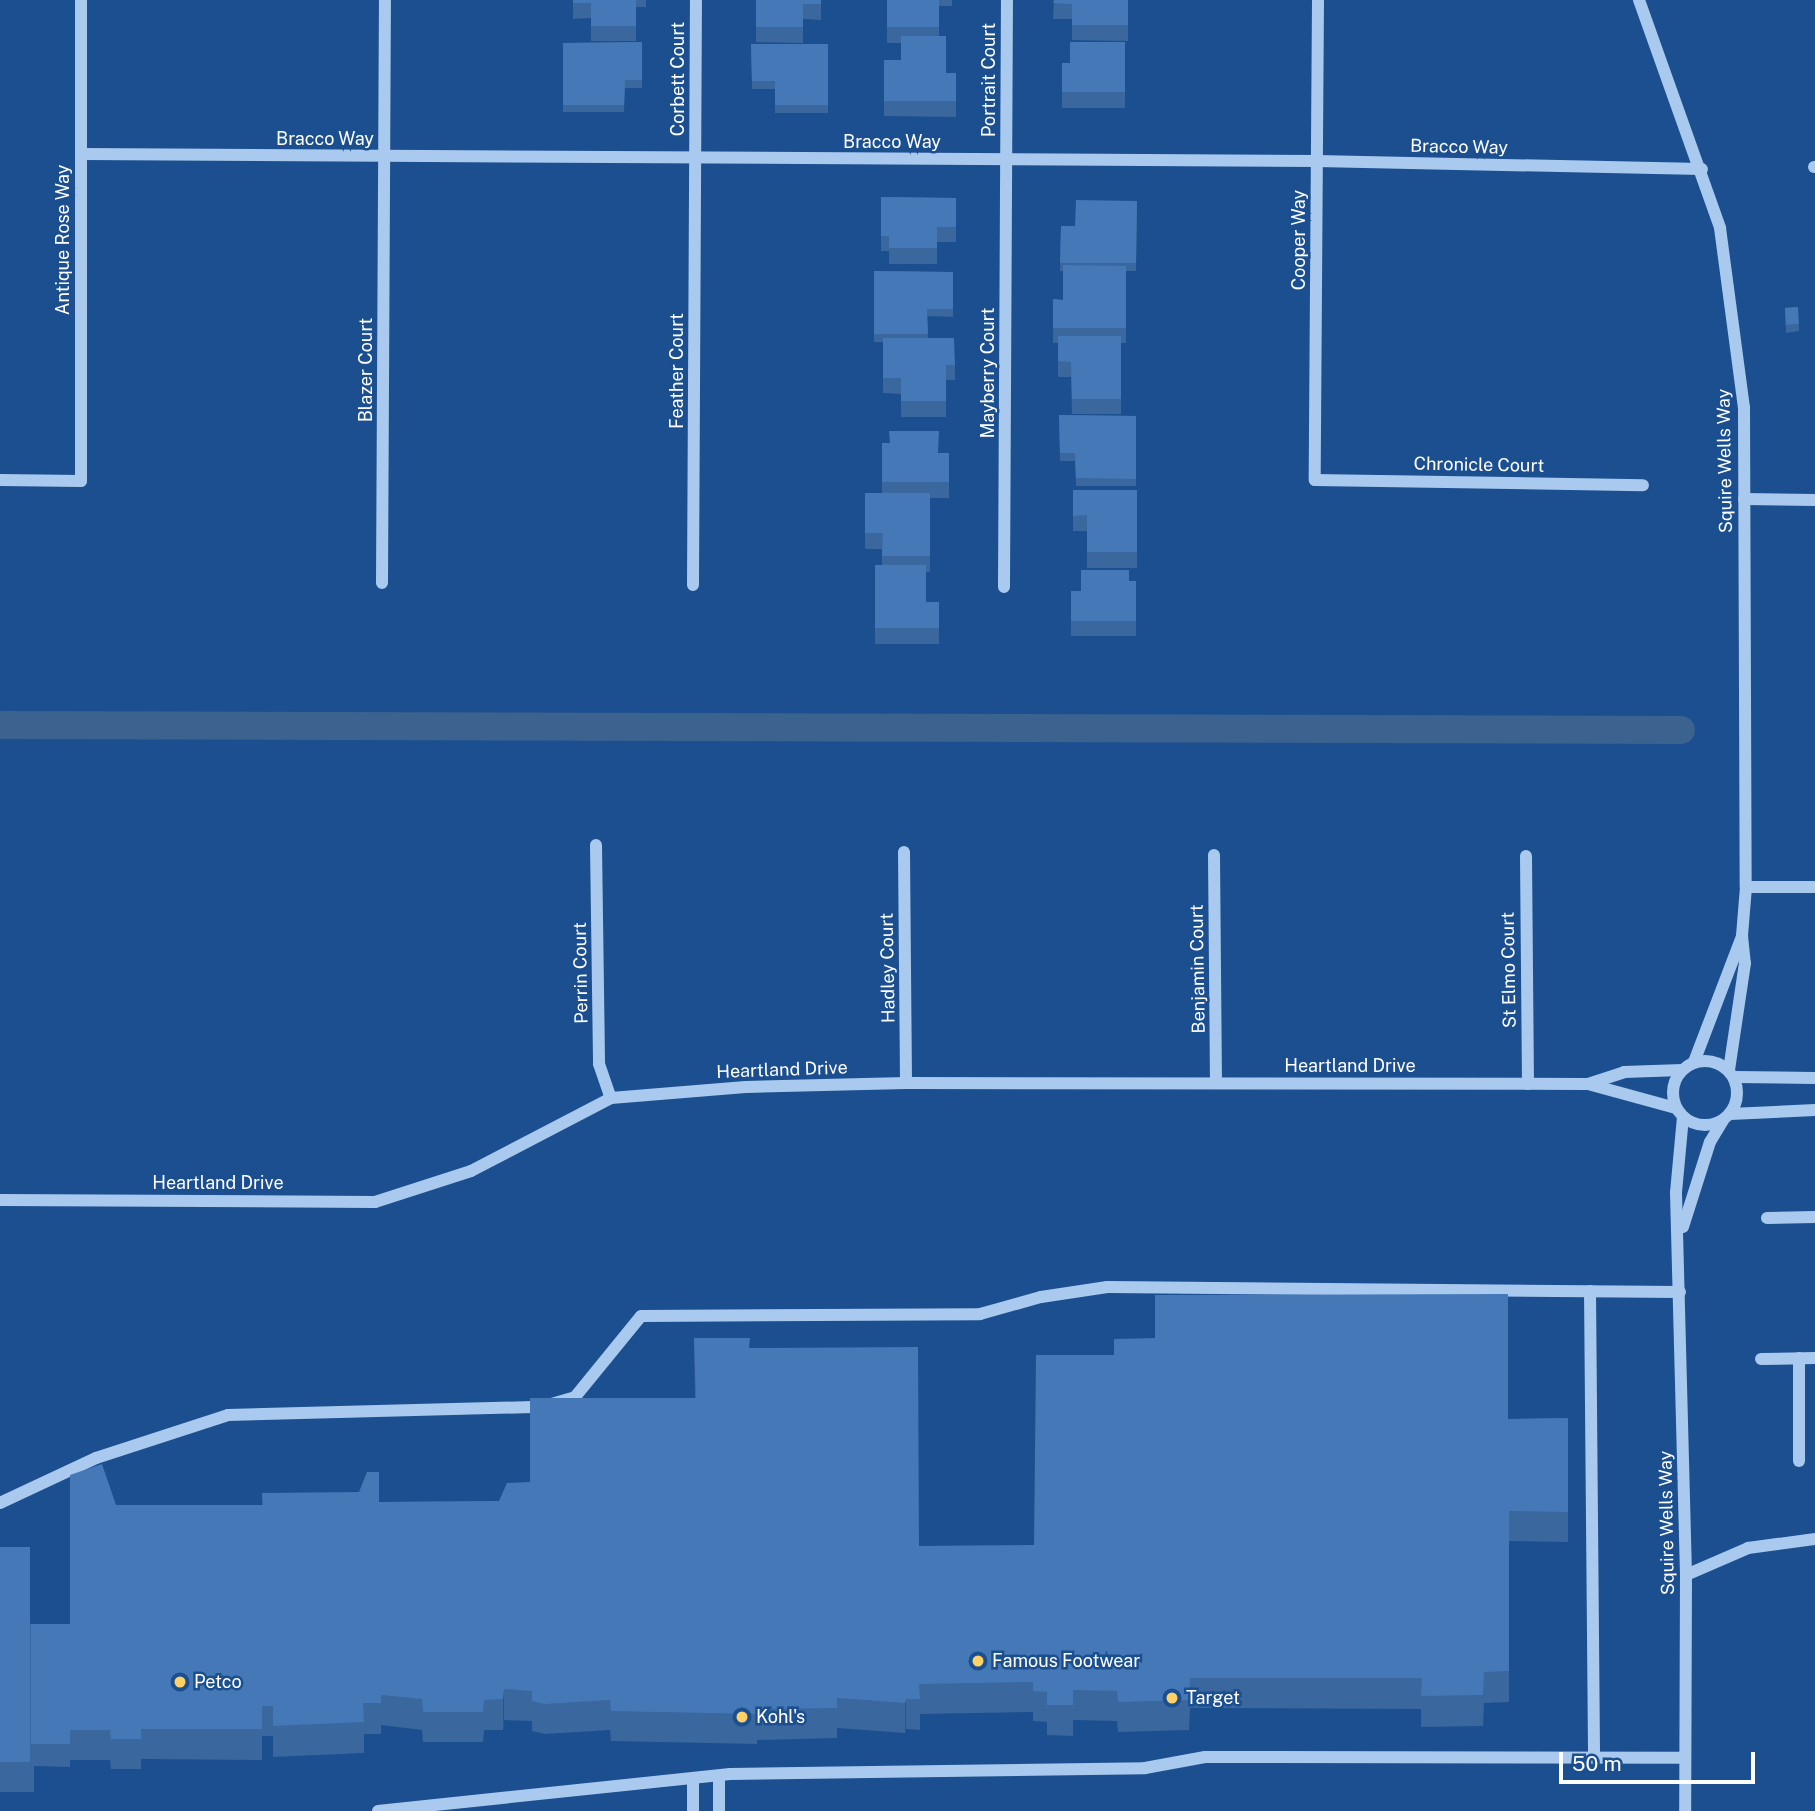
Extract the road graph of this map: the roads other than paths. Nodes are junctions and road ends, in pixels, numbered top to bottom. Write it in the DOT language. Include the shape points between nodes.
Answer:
graph roads {
  1 [pos="81,0"];
  2 [pos="385,0"];
  3 [pos="696,0"];
  4 [pos="1007,0"];
  5 [pos="1318,0"];
  6 [pos="1639,0"];
  7 [pos="81,154"];
  8 [pos="385,157"];
  9 [pos="695,158"];
  10 [pos="1006,160"];
  11 [pos="1317,162"];
  12 [pos="1702,169"];
  13 [pos="0,480"];
  14 [pos="1315,480"];
  15 [pos="1643,485"];
  16 [pos="1744,499"];
  17 [pos="1815,500"];
  18 [pos="382,583"];
  19 [pos="693,585"];
  20 [pos="1004,587"];
  21 [pos="596,845"];
  22 [pos="904,852"];
  23 [pos="1214,855"];
  24 [pos="1525,856"];
  25 [pos="1746,887"];
  26 [pos="1815,887"];
  27 [pos="1742,936"];
  28 [pos="1694,1062"];
  29 [pos="1682,1070"];
  30 [pos="1731,1073"];
  31 [pos="1815,1078"];
  32 [pos="906,1083"];
  33 [pos="1216,1083"];
  34 [pos="1528,1084"];
  35 [pos="1588,1084"];
  36 [pos="611,1098"];
  37 [pos="1815,1110"];
  38 [pos="1680,1112"];
  39 [pos="1727,1117"];
  40 [pos="0,1200"];
  41 [pos="1815,1217"];
  42 [pos="1767,1218"];
  43 [pos="1681,1234"];
  44 [pos="1590,1291"];
  45 [pos="1680,1292"];
  46 [pos="1799,1358"];
  47 [pos="1815,1358"];
  48 [pos="1761,1359"];
  49 [pos="1799,1461"];
  50 [pos="0,1503"];
  51 [pos="1815,1539"];
  52 [pos="1686,1576"];
  53 [pos="1594,1758"];
  54 [pos="1685,1758"];
  55 [pos="719,1776"];
  56 [pos="693,1778"];
  57 [pos="378,1811"];
  58 [pos="693,1811"];
  59 [pos="719,1811"];
  60 [pos="1685,1811"];
  1 -- 7 [label="street, Antique Rose Way"];
  2 -- 8 [label="street, Blazer Court"];
  3 -- 9 [label="street, Corbett Court"];
  4 -- 10 [label="street, Portrait Court"];
  5 -- 11 [label="street, Cooper Way"];
  6 -- 12 [label="street, Squire Wells Way"];
  7 -- 8 [label="street, Bracco Way"];
  7 -- 13 [label="street, Antique Rose Way" via="81,481"];
  8 -- 9 [label="street, Bracco Way"];
  8 -- 18 [label="street, Blazer Court"];
  9 -- 10 [label="street, Bracco Way"];
  9 -- 19 [label="street, Feather Court"];
  10 -- 11 [label="street, Bracco Way"];
  10 -- 20 [label="street, Mayberry Court"];
  11 -- 12 [label="street, Bracco Way"];
  11 -- 14 [label="street, Cooper Way"];
  12 -- 16 [label="street, Squire Wells Way" via="1720,228 1738,344"];
  14 -- 15 [label="street, Chronicle Court"];
  16 -- 17 [label="street"];
  16 -- 25 [label="street, Squire Wells Way"];
  21 -- 36 [label="street, Perrin Court" via="599,1064"];
  22 -- 32 [label="street, Hadley Court"];
  23 -- 33 [label="street, Benjamin Court"];
  24 -- 34 [label="street, St Elmo Court"];
  25 -- 26 [label="street"];
  25 -- 27 [label="street, Squire Wells Way"];
  27 -- 28 [label="street, Squire Wells Way"];
  27 -- 30 [label="street, Squire Wells Way" via="1745,963"];
  28 -- 29 [label="street"];
  28 -- 30 [label="street" via="1706,1060"];
  29 -- 35 [label="street, Heartland Drive" via="1624,1072"];
  29 -- 38 [label="street" via="1672,1095"];
  30 -- 31 [label="street"];
  30 -- 39 [label="street" via="1738,1089"];
  32 -- 33 [label="street, Heartland Drive"];
  32 -- 36 [label="street, Heartland Drive" via="746,1087"];
  33 -- 34 [label="street, Heartland Drive"];
  34 -- 35 [label="street, Heartland Drive"];
  35 -- 38 [label="street, Heartland Drive"];
  36 -- 40 [label="street, Heartland Drive" via="471,1171 375,1202"];
  37 -- 39 [label="street"];
  38 -- 39 [label="street" via="1703,1125"];
  38 -- 43 [label="street, Squire Wells Way" via="1676,1193"];
  39 -- 43 [label="street, Squire Wells Way" via="1710,1142"];
  41 -- 42 [label="street"];
  43 -- 45 [label="street, Squire Wells Way"];
  44 -- 45 [label="street"];
  44 -- 50 [label="street" via="1107,1287 1041,1297 980,1314 641,1317 575,1396 541,1407 228,1415 96,1458"];
  44 -- 53 [label="street"];
  45 -- 52 [label="street, Squire Wells Way"];
  46 -- 47 [label="street"];
  46 -- 48 [label="street"];
  46 -- 49 [label="street"];
  51 -- 52 [label="street" via="1748,1549"];
  52 -- 54 [label="street, Squire Wells Way"];
  53 -- 54 [label="street"];
  53 -- 55 [label="street" via="1205,1757 1145,1768"];
  54 -- 60 [label="street, Squire Wells Way"];
  55 -- 56 [label="street"];
  55 -- 59 [label="street"];
  56 -- 57 [label="street"];
  56 -- 58 [label="street"];
}
